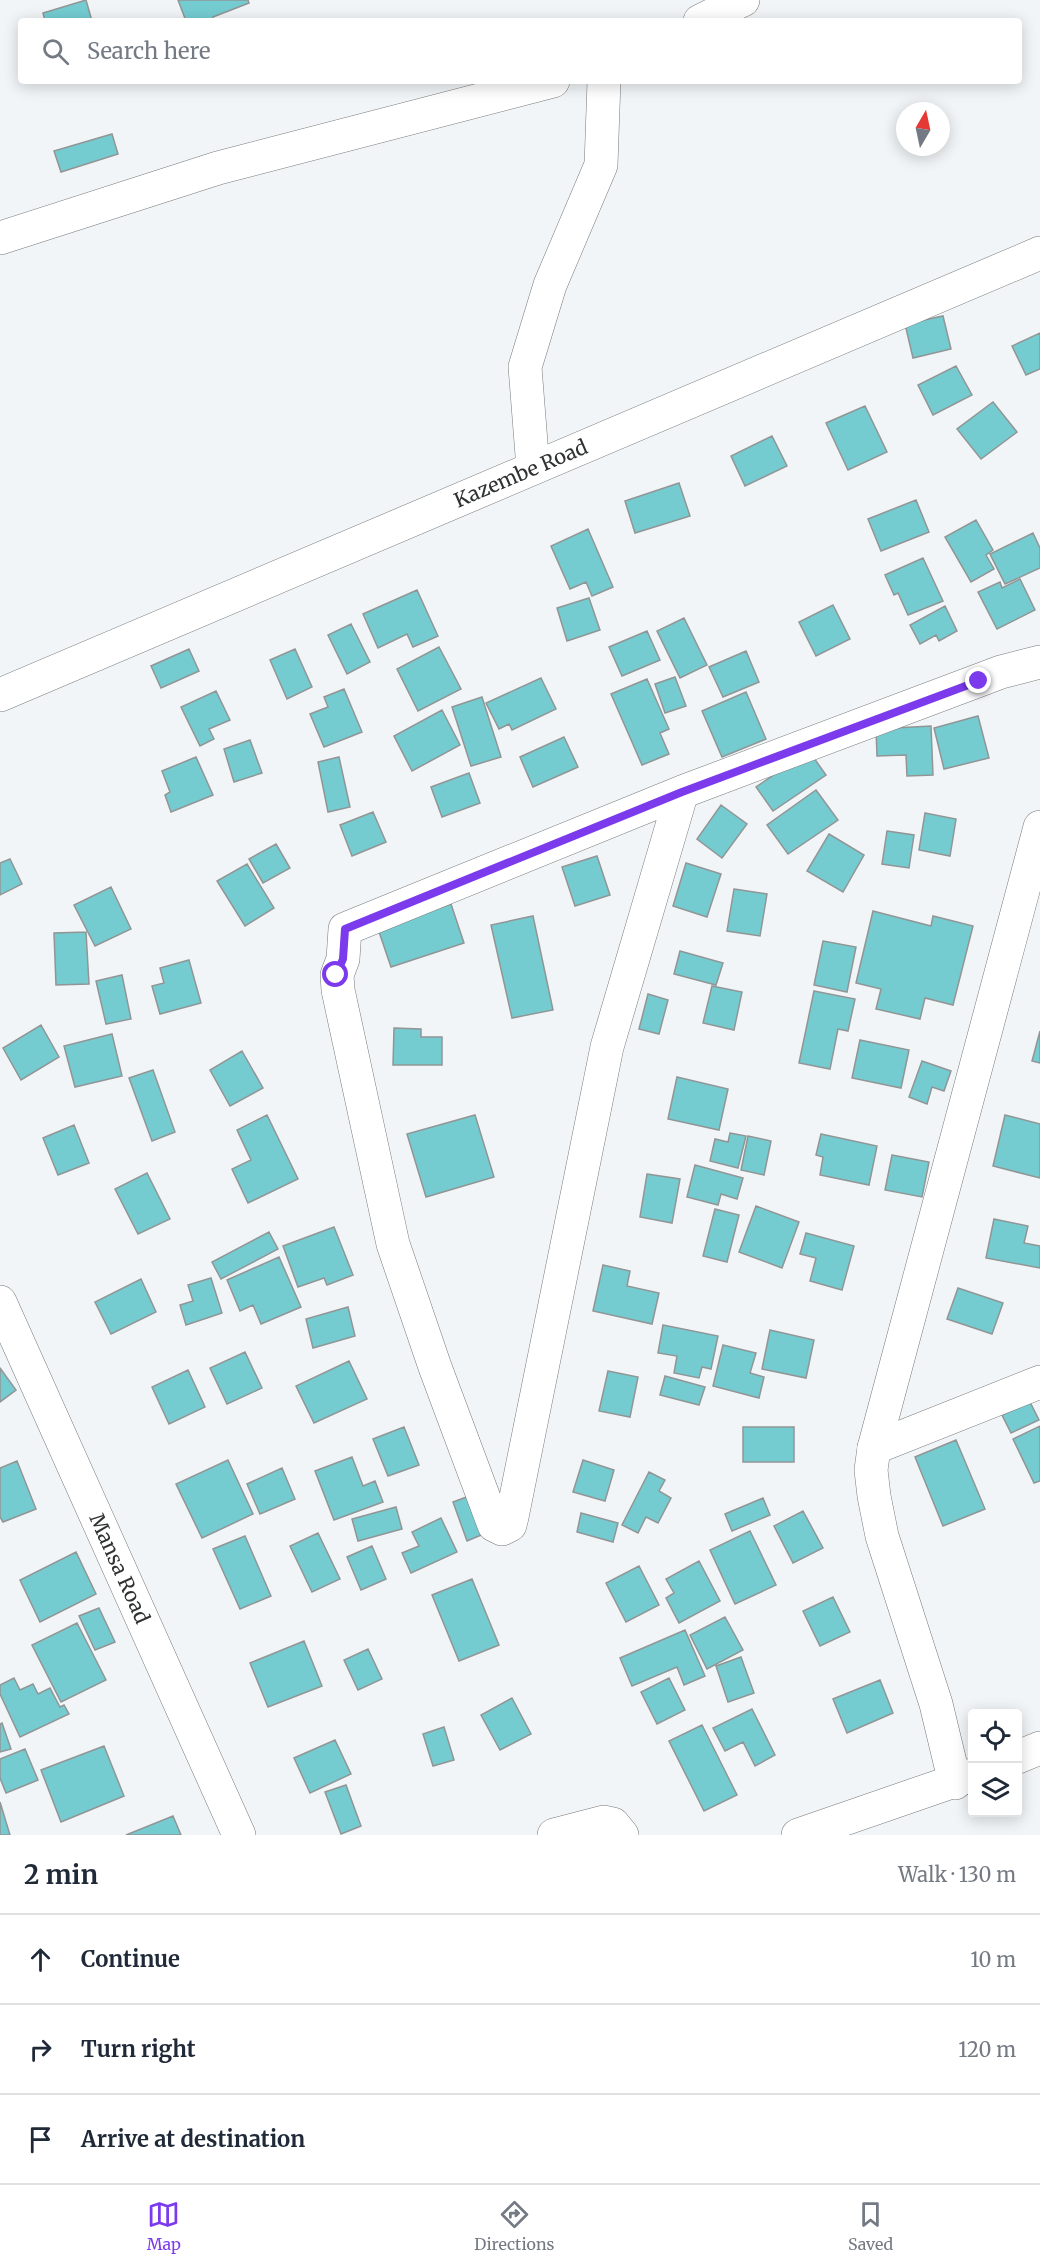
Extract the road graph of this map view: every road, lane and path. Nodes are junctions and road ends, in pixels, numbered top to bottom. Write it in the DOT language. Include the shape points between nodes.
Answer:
graph roads {
  1 [pos="742,0"];
  2 [pos="706,18"];
  3 [pos="541,84"];
  4 [pos="604,84"];
  5 [pos="0,238"];
  6 [pos="1040,253"];
  7 [pos="533,468"];
  8 [pos="1040,662"];
  9 [pos="0,695"];
  10 [pos="682,792"];
  11 [pos="1040,827"];
  12 [pos="0,1302"];
  13 [pos="1040,1382"];
  14 [pos="874,1448"];
  15 [pos="1040,1748"];
  16 [pos="1022,1755"];
  17 [pos="964,1779"];
  18 [pos="239,1835"];
  19 [pos="555,1835"];
  20 [pos="622,1835"];
  21 [pos="798,1835"];
  1 -- 2 [label="street"];
  3 -- 5 [label="street" via="218,168"];
  4 -- 7 [label="street" via="601,165 549,285 525,367"];
  6 -- 7 [label="street, Kazembe Road"];
  7 -- 9 [label="street, Kazembe Road"];
  8 -- 10 [label="street" via="1001,672"];
  10 -- 10 [label="street" via="345,929 343,959 336,975 338,990 393,1244 494,1525 502,1529 510,1525 512,1517 607,1047"];
  11 -- 14 [label="street"];
  12 -- 18 [label="street, Mansa Road"];
  13 -- 14 [label="street"];
  14 -- 17 [label="street" via="871,1470 882,1536"];
  15 -- 16 [label="street"];
  17 -- 21 [label="street"];
  19 -- 20 [label="street" via="604,1822 613,1824"];
}
